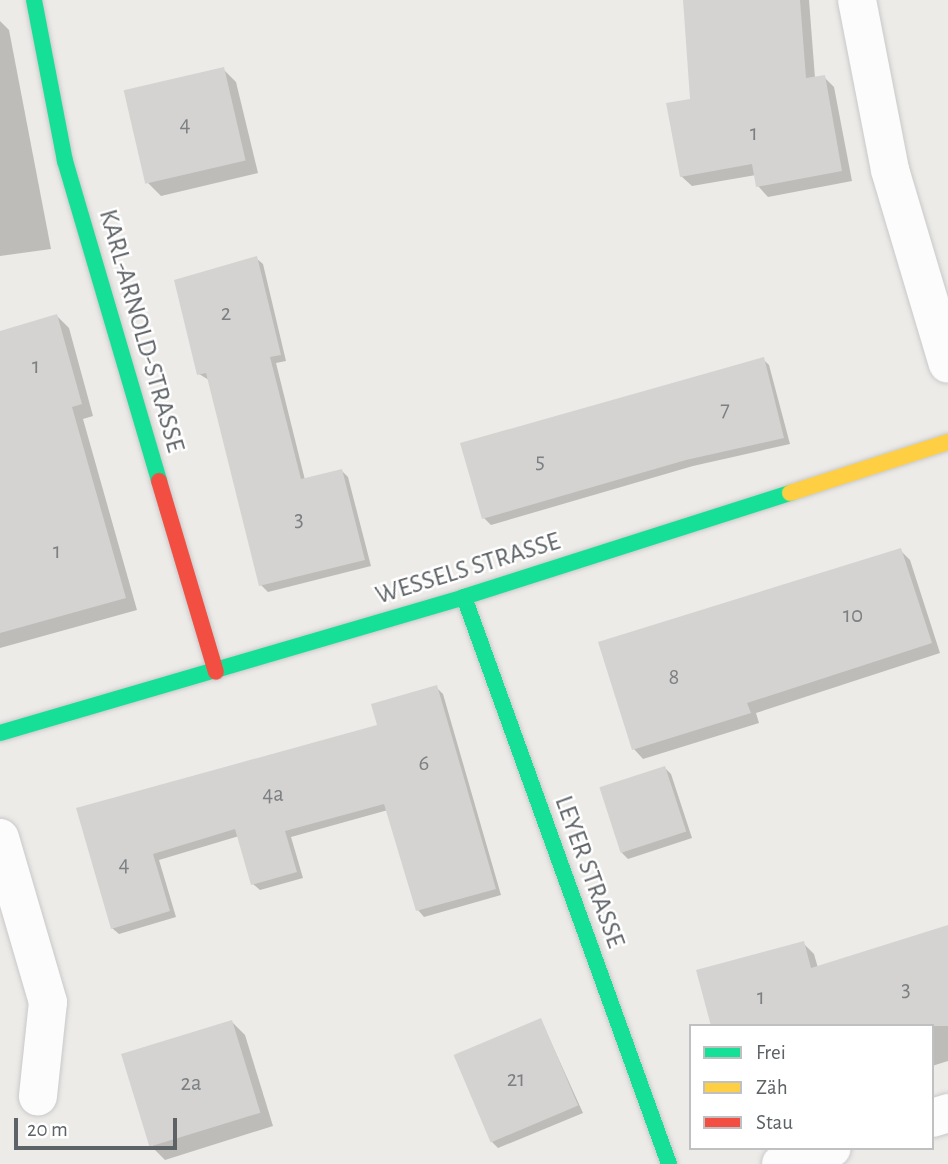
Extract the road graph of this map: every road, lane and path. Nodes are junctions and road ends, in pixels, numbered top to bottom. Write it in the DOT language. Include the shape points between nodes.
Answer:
graph roads {
  1 [pos="34,0"];
  2 [pos="857,0"];
  3 [pos="948,364"];
  4 [pos="948,442"];
  5 [pos="464,597"];
  6 [pos="216,672"];
  7 [pos="0,733"];
  8 [pos="0,838"];
  9 [pos="38,1096"];
  10 [pos="826,1150"];
  11 [pos="668,1164"];
  12 [pos="780,1164"];
  1 -- 6 [label="street, KARL-ARNOLD-STRASSE" via="65,161"];
  2 -- 3 [label="street" via="890,170"];
  4 -- 5 [label="street, WESSELS STRASSE"];
  5 -- 6 [label="street, WESSELS STRASSE"];
  5 -- 11 [label="street, LEYER STRASSE"];
  6 -- 7 [label="street, WESSELS STRASSE"];
  8 -- 9 [label="street" via="48,1002"];
  10 -- 12 [label="street"];
}
